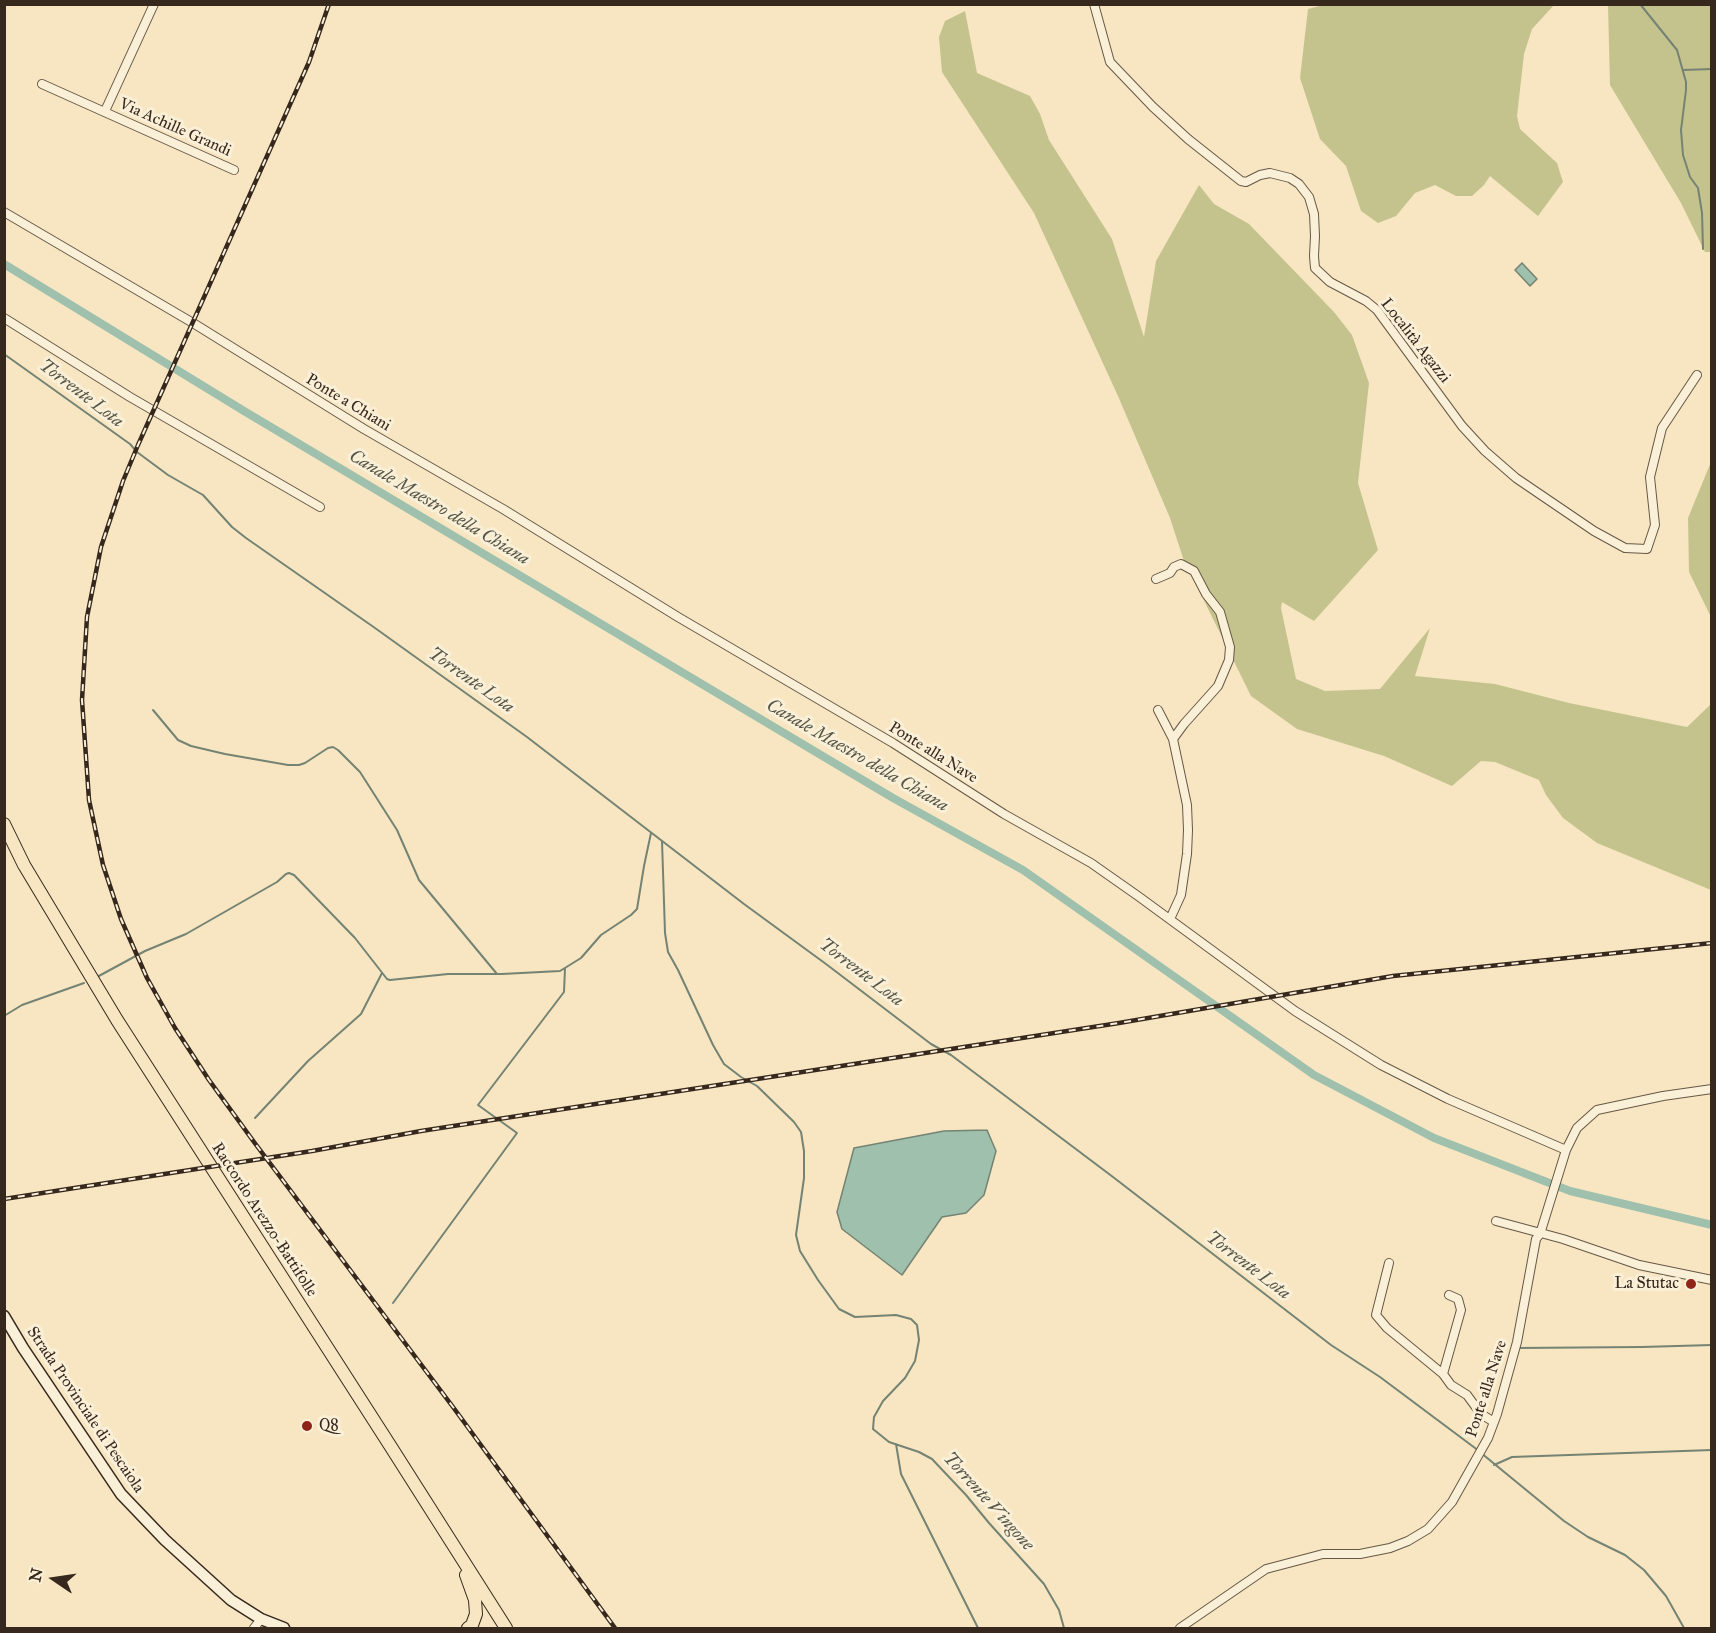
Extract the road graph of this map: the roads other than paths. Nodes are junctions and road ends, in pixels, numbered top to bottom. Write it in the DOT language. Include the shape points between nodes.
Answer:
graph roads {
  1 [pos="154,4"];
  2 [pos="1094,4"];
  3 [pos="42,84"];
  4 [pos="105,111"];
  5 [pos="234,170"];
  6 [pos="4,212"];
  7 [pos="4,318"];
  8 [pos="1697,375"];
  9 [pos="320,507"];
  10 [pos="1156,579"];
  11 [pos="678,617"];
  12 [pos="1158,710"];
  13 [pos="1173,739"];
  14 [pos="4,824"];
  15 [pos="1170,919"];
  16 [pos="1712,1089"];
  17 [pos="1565,1153"];
  18 [pos="1496,1221"];
  19 [pos="1540,1234"];
  20 [pos="1389,1263"];
  21 [pos="1712,1280"];
  22 [pos="1449,1295"];
  23 [pos="4,1316"];
  24 [pos="1443,1374"];
  25 [pos="1494,1422"];
  26 [pos="458,1554"];
  27 [pos="261,1619"];
  28 [pos="254,1629"];
  29 [pos="284,1629"];
  30 [pos="468,1629"];
  31 [pos="506,1629"];
  32 [pos="1180,1629"];
  1 -- 4 [label="street, Via Achille Grandi"];
  2 -- 8 [label="street, Località Agazzi" via="1110,62 1188,139 1241,181 1270,173 1299,184 1314,213 1315,268 1330,282 1377,310 1462,426 1485,451 1516,478 1625,548 1647,549 1655,525 1650,477 1662,428"];
  3 -- 4 [label="street, Via Achille Grandi"];
  4 -- 5 [label="street, Via Achille Grandi"];
  6 -- 11 [label="street, Ponte a Chiani"];
  7 -- 9 [label="street" via="130,397"];
  10 -- 13 [label="street" via="1181,564 1194,571 1220,612 1230,647 1218,686"];
  11 -- 15 [label="street, Ponte alla Nave" via="1090,863"];
  12 -- 13 [label="street"];
  13 -- 15 [label="street" via="1187,805 1188,831 1181,895"];
  14 -- 26 [label="main road, Raccordo Arezzo-Battifolle" via="24,865 117,1020"];
  15 -- 17 [label="street, Ponte alla Nave" via="1295,1011 1381,1065"];
  16 -- 17 [label="street, Ponte alla Nave" via="1597,1110 1577,1128"];
  17 -- 19 [label="street, Ponte alla Nave"];
  18 -- 19 [label="street"];
  19 -- 21 [label="street" via="1639,1265"];
  19 -- 25 [label="street, Ponte alla Nave" via="1518,1342"];
  20 -- 24 [label="street" via="1376,1315"];
  22 -- 24 [label="street" via="1458,1299 1461,1310"];
  23 -- 27 [label="main road, Strada Provinciale di Pescaiola" via="121,1494 205,1578"];
  24 -- 25 [label="street" via="1481,1414"];
  25 -- 32 [label="street, Ponte alla Nave" via="1452,1503 1428,1529 1390,1548 1360,1554 1323,1554 1266,1569"];
  26 -- 30 [label="main road" via="475,1600 476,1614"];
  26 -- 31 [label="main road, Raccordo Arezzo-Battifolle"];
  27 -- 28 [label="street"];
  27 -- 29 [label="main road, Strada Provinciale di Pescaiola"];
}
